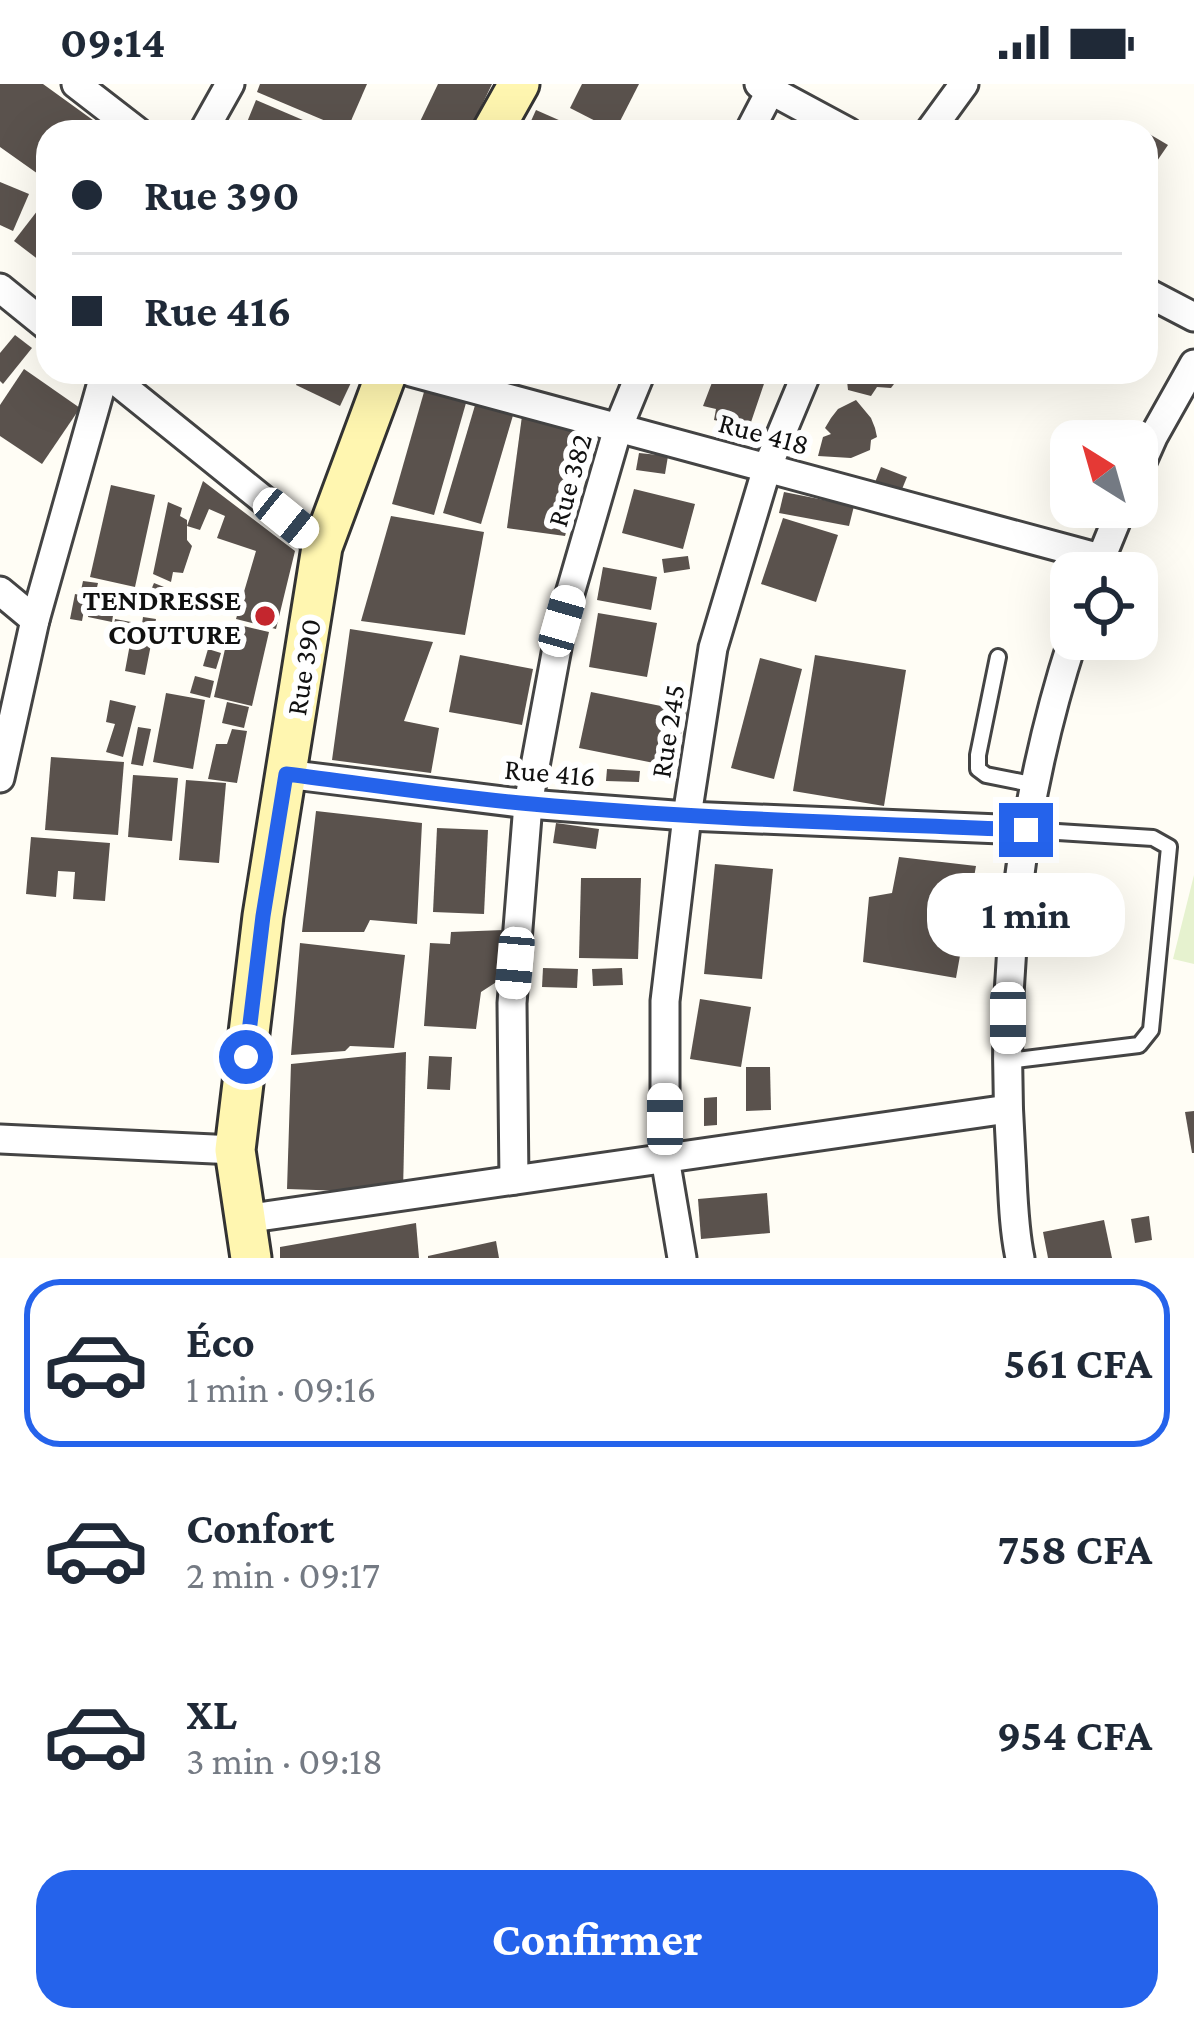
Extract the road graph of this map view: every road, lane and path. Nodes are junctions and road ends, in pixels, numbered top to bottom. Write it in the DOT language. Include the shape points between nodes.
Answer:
graph roads {
  1 [pos="76,84"];
  2 [pos="230,84"];
  3 [pos="519,84"];
  4 [pos="964,84"];
  5 [pos="767,86"];
  6 [pos="122,120"];
  7 [pos="210,120"];
  8 [pos="499,120"];
  9 [pos="754,120"];
  10 [pos="827,120"];
  11 [pos="938,120"];
  12 [pos="0,288"];
  13 [pos="1158,298"];
  14 [pos="36,316"];
  15 [pos="1194,317"];
  16 [pos="1194,364"];
  17 [pos="102,384"];
  18 [pos="120,384"];
  19 [pos="383,384"];
  20 [pos="455,384"];
  21 [pos="636,384"];
  22 [pos="802,384"];
  23 [pos="618,428"];
  24 [pos="1158,428"];
  25 [pos="767,468"];
  26 [pos="322,547"];
  27 [pos="1050,552"];
  28 [pos="0,591"];
  29 [pos="35,620"];
  30 [pos="998,657"];
  31 [pos="1066,660"];
  32 [pos="286,774"];
  33 [pos="0,778"];
  34 [pos="1036,785"];
  35 [pos="528,804"];
  36 [pos="687,816"];
  37 [pos="1026,830"];
  38 [pos="1008,1061"];
  39 [pos="1008,1109"];
  40 [pos="0,1139"];
  41 [pos="235,1150"];
  42 [pos="665,1158"];
  43 [pos="514,1180"];
  44 [pos="247,1239"];
  45 [pos="682,1258"];
  46 [pos="1020,1258"];
  1 -- 6 [label="street"];
  2 -- 7 [label="street"];
  3 -- 8 [label="street"];
  4 -- 11 [label="street"];
  5 -- 9 [label="street"];
  5 -- 10 [label="street"];
  12 -- 14 [label="street"];
  13 -- 15 [label="street"];
  16 -- 24 [label="street"];
  17 -- 29 [label="street"];
  18 -- 26 [label="street"];
  19 -- 26 [label="street, Rue 390"];
  20 -- 23 [label="street, Rue 418"];
  21 -- 23 [label="street, Rue 382"];
  22 -- 25 [label="street, Rue 245"];
  23 -- 25 [label="street, Rue 418"];
  23 -- 35 [label="street, Rue 382" via="562,621"];
  25 -- 27 [label="street, Rue 418"];
  25 -- 36 [label="street, Rue 245" via="713,648"];
  26 -- 32 [label="street, Rue 390"];
  28 -- 29 [label="street"];
  29 -- 33 [label="street"];
  30 -- 34 [label="lane" via="978,769"];
  31 -- 34 [label="street"];
  32 -- 35 [label="street, Rue 416"];
  32 -- 41 [label="street, Rue 390"];
  34 -- 37 [label="street"];
  35 -- 36 [label="street, Rue 416"];
  35 -- 43 [label="street, Rue 382" via="512,1003"];
  36 -- 37 [label="street, Rue 416"];
  36 -- 42 [label="street, Rue 245" via="665,1001"];
  37 -- 38 [label="street" via="1008,974"];
  37 -- 38 [label="lane" via="1153,838 1169,848 1151,1030 1139,1045"];
  38 -- 39 [label="street"];
  39 -- 42 [label="street"];
  39 -- 46 [label="street"];
  40 -- 41 [label="street"];
  41 -- 44 [label="street, Rue 390"];
  42 -- 43 [label="street"];
  42 -- 45 [label="street, Rue 245"];
  43 -- 44 [label="street"];
}
